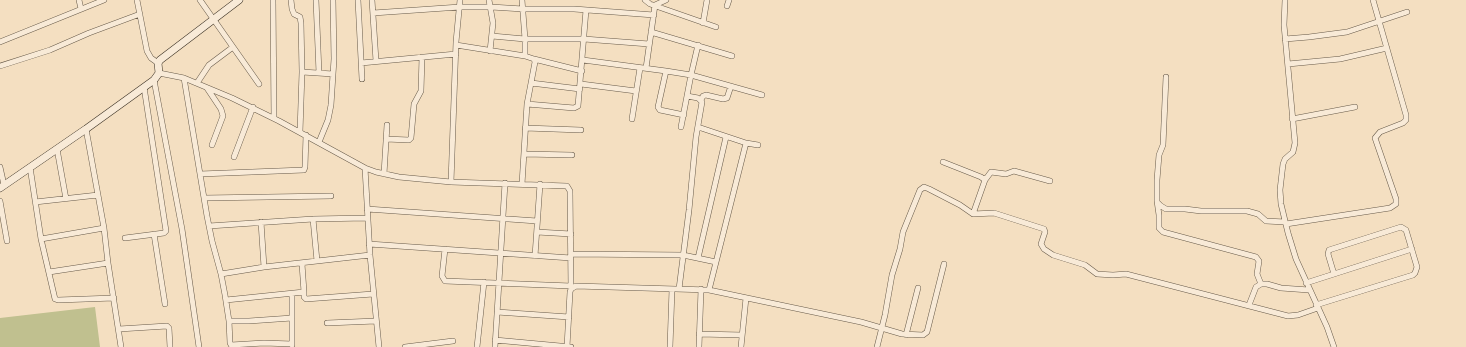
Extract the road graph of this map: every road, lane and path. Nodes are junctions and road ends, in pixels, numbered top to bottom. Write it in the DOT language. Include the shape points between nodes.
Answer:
graph roads {
  1 [pos="79,0"];
  2 [pos="104,0"];
  3 [pos="137,0"];
  4 [pos="200,0"];
  5 [pos="239,0"];
  6 [pos="273,0"];
  7 [pos="291,0"];
  8 [pos="316,0"];
  9 [pos="333,0"];
  10 [pos="358,0"];
  11 [pos="372,0"];
  12 [pos="460,0"];
  13 [pos="489,0"];
  14 [pos="522,0"];
  15 [pos="645,0"];
  16 [pos="666,0"];
  17 [pos="706,0"];
  18 [pos="729,0"];
  19 [pos="1285,0"];
  20 [pos="1373,0"];
  21 [pos="655,5"];
  22 [pos="727,6"];
  23 [pos="460,7"];
  24 [pos="491,7"];
  25 [pos="81,9"];
  26 [pos="523,9"];
  27 [pos="586,10"];
  28 [pos="1407,12"];
  29 [pos="373,13"];
  30 [pos="140,14"];
  31 [pos="654,15"];
  32 [pos="213,20"];
  33 [pos="1380,21"];
  34 [pos="703,23"];
  35 [pos="716,27"];
  36 [pos="651,32"];
  37 [pos="492,36"];
  38 [pos="525,39"];
  39 [pos="584,39"];
  40 [pos="1285,39"];
  41 [pos="0,42"];
  42 [pos="649,44"];
  43 [pos="698,45"];
  44 [pos="456,46"];
  45 [pos="233,47"];
  46 [pos="1387,48"];
  47 [pos="490,51"];
  48 [pos="456,54"];
  49 [pos="525,56"];
  50 [pos="732,56"];
  51 [pos="422,57"];
  52 [pos="534,59"];
  53 [pos="582,60"];
  54 [pos="376,61"];
  55 [pos="158,63"];
  56 [pos="361,63"];
  57 [pos="1288,64"];
  58 [pos="0,66"];
  59 [pos="640,68"];
  60 [pos="646,68"];
  61 [pos="582,70"];
  62 [pos="666,71"];
  63 [pos="302,72"];
  64 [pos="159,73"];
  65 [pos="319,73"];
  66 [pos="333,74"];
  67 [pos="691,75"];
  68 [pos="1166,77"];
  69 [pos="184,78"];
  70 [pos="362,79"];
  71 [pos="154,80"];
  72 [pos="197,83"];
  73 [pos="531,83"];
  74 [pos="259,84"];
  75 [pos="731,86"];
  76 [pos="144,87"];
  77 [pos="580,87"];
  78 [pos="207,88"];
  79 [pos="636,91"];
  80 [pos="762,95"];
  81 [pos="687,96"];
  82 [pos="701,100"];
  83 [pos="527,104"];
  84 [pos="1355,106"];
  85 [pos="253,107"];
  86 [pos="684,115"];
  87 [pos="274,118"];
  88 [pos="632,119"];
  89 [pos="1292,119"];
  90 [pos="387,125"];
  91 [pos="681,127"];
  92 [pos="698,127"];
  93 [pos="525,128"];
  94 [pos="86,129"];
  95 [pos="581,130"];
  96 [pos="300,132"];
  97 [pos="306,135"];
  98 [pos="726,137"];
  99 [pos="386,139"];
  100 [pos="319,142"];
  101 [pos="746,143"];
  102 [pos="212,145"];
  103 [pos="758,145"];
  104 [pos="57,149"];
  105 [pos="524,154"];
  106 [pos="572,156"];
  107 [pos="234,157"];
  108 [pos="943,162"];
  109 [pos="0,167"];
  110 [pos="30,167"];
  111 [pos="365,168"];
  112 [pos="200,174"];
  113 [pos="384,174"];
  114 [pos="985,180"];
  115 [pos="1050,181"];
  116 [pos="451,182"];
  117 [pos="506,183"];
  118 [pos="522,184"];
  119 [pos="540,184"];
  120 [pos="2,186"];
  121 [pos="98,196"];
  122 [pos="332,196"];
  123 [pos="204,198"];
  124 [pos="66,199"];
  125 [pos="1157,201"];
  126 [pos="0,202"];
  127 [pos="35,202"];
  128 [pos="367,209"];
  129 [pos="973,214"];
  130 [pos="368,218"];
  131 [pos="313,219"];
  132 [pos="504,219"];
  133 [pos="537,221"];
  134 [pos="261,222"];
  135 [pos="1286,223"];
  136 [pos="209,226"];
  137 [pos="104,228"];
  138 [pos="537,232"];
  139 [pos="154,234"];
  140 [pos="571,234"];
  141 [pos="125,238"];
  142 [pos="41,239"];
  143 [pos="7,241"];
  144 [pos="369,244"];
  145 [pos="445,249"];
  146 [pos="1412,249"];
  147 [pos="501,254"];
  148 [pos="683,255"];
  149 [pos="370,256"];
  150 [pos="535,256"];
  151 [pos="571,256"];
  152 [pos="698,258"];
  153 [pos="317,261"];
  154 [pos="716,262"];
  155 [pos="108,263"];
  156 [pos="302,264"];
  157 [pos="944,264"];
  158 [pos="264,267"];
  159 [pos="49,272"];
  160 [pos="222,274"];
  161 [pos="1334,274"];
  162 [pos="484,282"];
  163 [pos="499,283"];
  164 [pos="1306,283"];
  165 [pos="1261,284"];
  166 [pos="571,287"];
  167 [pos="918,288"];
  168 [pos="672,289"];
  169 [pos="679,289"];
  170 [pos="701,289"];
  171 [pos="709,290"];
  172 [pos="1310,290"];
  173 [pos="304,292"];
  174 [pos="292,294"];
  175 [pos="374,294"];
  176 [pos="114,298"];
  177 [pos="746,298"];
  178 [pos="226,300"];
  179 [pos="165,304"];
  180 [pos="1249,306"];
  181 [pos="1317,307"];
  182 [pos="497,312"];
  183 [pos="569,317"];
  184 [pos="292,318"];
  185 [pos="229,321"];
  186 [pos="376,321"];
  187 [pos="327,323"];
  188 [pos="882,328"];
  189 [pos="119,329"];
  190 [pos="699,334"];
  191 [pos="906,334"];
  192 [pos="742,335"];
  193 [pos="496,340"];
  194 [pos="453,341"];
  195 [pos="264,345"];
  196 [pos="292,345"];
  197 [pos="121,347"];
  198 [pos="170,347"];
  199 [pos="199,347"];
  200 [pos="379,347"];
  201 [pos="405,347"];
  202 [pos="477,347"];
  203 [pos="495,347"];
  204 [pos="567,347"];
  205 [pos="571,347"];
  206 [pos="670,347"];
  207 [pos="699,347"];
  208 [pos="741,347"];
  209 [pos="877,347"];
  210 [pos="1334,347"];
  1 -- 25 [label="street"];
  2 -- 25 [label="street"];
  3 -- 30 [label="street"];
  4 -- 32 [label="street"];
  5 -- 32 [label="street"];
  6 -- 87 [label="street"];
  7 -- 63 [label="street" via="293,12 301,20"];
  8 -- 65 [label="street"];
  9 -- 66 [label="street"];
  10 -- 56 [label="street"];
  11 -- 29 [label="street"];
  12 -- 23 [label="street"];
  13 -- 24 [label="street"];
  14 -- 26 [label="street"];
  15 -- 21 [label="street"];
  16 -- 21 [label="street"];
  17 -- 34 [label="street"];
  18 -- 22 [label="street"];
  19 -- 40 [label="street"];
  20 -- 33 [label="street"];
  21 -- 31 [label="street"];
  21 -- 34 [label="street"];
  23 -- 24 [label="street"];
  23 -- 29 [label="street"];
  23 -- 44 [label="street"];
  24 -- 26 [label="street"];
  24 -- 37 [label="street"];
  25 -- 41 [label="street"];
  26 -- 27 [label="street"];
  26 -- 38 [label="street"];
  27 -- 31 [label="street"];
  27 -- 39 [label="street"];
  28 -- 33 [label="street"];
  29 -- 54 [label="street"];
  30 -- 55 [label="street" via="147,51"];
  30 -- 58 [label="street" via="50,50"];
  31 -- 36 [label="street"];
  32 -- 45 [label="street"];
  32 -- 55 [label="street"];
  33 -- 40 [label="street" via="1347,32"];
  33 -- 46 [label="street"];
  34 -- 35 [label="street"];
  36 -- 42 [label="street"];
  36 -- 43 [label="street"];
  37 -- 38 [label="street"];
  37 -- 47 [label="street"];
  38 -- 39 [label="street"];
  38 -- 49 [label="street"];
  39 -- 42 [label="street"];
  39 -- 53 [label="street"];
  40 -- 57 [label="street"];
  42 -- 60 [label="street"];
  43 -- 50 [label="street"];
  43 -- 67 [label="street"];
  44 -- 47 [label="street"];
  44 -- 48 [label="street"];
  45 -- 72 [label="street" via="209,65"];
  45 -- 74 [label="street"];
  46 -- 57 [label="street" via="1340,59"];
  46 -- 135 [label="street" via="1406,118 1403,123 1380,132 1375,138 1396,204 1390,208"];
  47 -- 49 [label="street"];
  48 -- 51 [label="street"];
  48 -- 116 [label="street"];
  49 -- 52 [label="street"];
  51 -- 54 [label="street"];
  51 -- 99 [label="street" via="421,91 414,104 411,138"];
  52 -- 61 [label="street"];
  52 -- 73 [label="street"];
  53 -- 59 [label="street"];
  53 -- 61 [label="street"];
  54 -- 56 [label="street"];
  55 -- 64 [label="street"];
  56 -- 70 [label="street"];
  57 -- 89 [label="street"];
  59 -- 60 [label="street"];
  59 -- 79 [label="street"];
  60 -- 62 [label="street"];
  61 -- 77 [label="street"];
  62 -- 67 [label="street"];
  62 -- 86 [label="street" via="658,108"];
  63 -- 65 [label="street"];
  63 -- 96 [label="street"];
  64 -- 69 [label="street"];
  64 -- 71 [label="street"];
  65 -- 66 [label="street"];
  66 -- 100 [label="street" via="328,120"];
  67 -- 75 [label="street"];
  67 -- 81 [label="street"];
  68 -- 125 [label="street"];
  69 -- 72 [label="street"];
  69 -- 112 [label="street"];
  71 -- 76 [label="street"];
  71 -- 199 [label="street" via="182,229"];
  72 -- 78 [label="street"];
  73 -- 77 [label="street"];
  73 -- 83 [label="street"];
  75 -- 80 [label="street"];
  75 -- 82 [label="street" via="727,98 706,95"];
  76 -- 94 [label="street"];
  76 -- 139 [label="street" via="166,230 164,233"];
  77 -- 79 [label="street"];
  77 -- 83 [label="street" via="579,104 576,107"];
  78 -- 85 [label="street"];
  78 -- 102 [label="street" via="223,116"];
  79 -- 88 [label="street"];
  81 -- 82 [label="street"];
  81 -- 86 [label="street"];
  82 -- 92 [label="street"];
  83 -- 93 [label="street"];
  84 -- 89 [label="street"];
  85 -- 87 [label="street"];
  85 -- 107 [label="street"];
  86 -- 91 [label="street"];
  87 -- 96 [label="street"];
  89 -- 135 [label="street" via="1294,147 1283,164 1280,190"];
  90 -- 99 [label="street"];
  92 -- 98 [label="street"];
  92 -- 148 [label="street"];
  93 -- 95 [label="street"];
  93 -- 105 [label="street"];
  94 -- 104 [label="street"];
  94 -- 121 [label="street"];
  96 -- 97 [label="street"];
  97 -- 100 [label="street"];
  97 -- 112 [label="street" via="304,170"];
  98 -- 101 [label="street"];
  98 -- 152 [label="street"];
  99 -- 113 [label="street"];
  100 -- 111 [label="street"];
  101 -- 103 [label="street"];
  101 -- 154 [label="street"];
  104 -- 110 [label="street"];
  104 -- 124 [label="street"];
  105 -- 106 [label="street"];
  105 -- 118 [label="street"];
  108 -- 114 [label="street"];
  109 -- 120 [label="street"];
  110 -- 120 [label="street"];
  110 -- 127 [label="street"];
  111 -- 113 [label="street"];
  111 -- 128 [label="street"];
  112 -- 123 [label="street"];
  113 -- 116 [label="street"];
  114 -- 115 [label="street" via="991,172 1006,174 1014,171"];
  114 -- 129 [label="street"];
  116 -- 117 [label="street"];
  117 -- 118 [label="street"];
  117 -- 132 [label="street"];
  118 -- 119 [label="street"];
  119 -- 133 [label="street"];
  119 -- 140 [label="street" via="563,185 569,188"];
  121 -- 124 [label="street"];
  121 -- 137 [label="street"];
  122 -- 123 [label="street"];
  123 -- 136 [label="street"];
  124 -- 127 [label="street"];
  125 -- 135 [label="street" via="1166,208 1247,211 1258,214 1266,221"];
  125 -- 165 [label="street" via="1159,226 1162,231 1256,257 1259,261 1257,274"];
  126 -- 143 [label="street"];
  127 -- 142 [label="street"];
  128 -- 130 [label="street"];
  128 -- 132 [label="street"];
  129 -- 180 [label="street" via="994,213 1044,229 1046,232 1041,244 1044,249 1053,255 1085,265 1097,274 1124,273"];
  129 -- 188 [label="street" via="929,188 924,187 920,190 903,232"];
  130 -- 131 [label="street"];
  130 -- 144 [label="street"];
  131 -- 134 [label="street"];
  131 -- 153 [label="street"];
  132 -- 133 [label="street"];
  132 -- 147 [label="street"];
  133 -- 138 [label="street"];
  134 -- 136 [label="street"];
  134 -- 158 [label="street"];
  135 -- 164 [label="street"];
  136 -- 160 [label="street"];
  137 -- 142 [label="street"];
  137 -- 155 [label="street"];
  138 -- 140 [label="street"];
  138 -- 150 [label="street"];
  139 -- 141 [label="street"];
  139 -- 179 [label="street"];
  140 -- 151 [label="street"];
  142 -- 159 [label="street"];
  144 -- 145 [label="street"];
  144 -- 149 [label="street"];
  145 -- 147 [label="street"];
  145 -- 162 [label="street" via="442,276 444,281"];
  146 -- 161 [label="street"];
  146 -- 161 [label="street" via="1406,230 1401,227 1338,247 1328,252"];
  146 -- 181 [label="street" via="1417,270 1413,275"];
  147 -- 150 [label="street"];
  147 -- 163 [label="street"];
  148 -- 151 [label="street"];
  148 -- 152 [label="street"];
  148 -- 169 [label="street"];
  149 -- 153 [label="street"];
  149 -- 175 [label="street"];
  150 -- 151 [label="street"];
  151 -- 166 [label="street"];
  152 -- 154 [label="street"];
  153 -- 156 [label="street"];
  154 -- 171 [label="street"];
  155 -- 159 [label="street"];
  155 -- 176 [label="street"];
  156 -- 158 [label="street"];
  156 -- 173 [label="street"];
  157 -- 191 [label="street" via="927,332 923,335"];
  158 -- 160 [label="street"];
  159 -- 176 [label="street" via="56,300"];
  160 -- 178 [label="street"];
  161 -- 164 [label="street"];
  162 -- 163 [label="street"];
  162 -- 202 [label="street"];
  163 -- 166 [label="street"];
  163 -- 182 [label="street"];
  164 -- 172 [label="street"];
  165 -- 172 [label="street"];
  165 -- 180 [label="street" via="1256,287"];
  166 -- 168 [label="street"];
  166 -- 183 [label="street"];
  167 -- 191 [label="street"];
  168 -- 169 [label="street"];
  168 -- 206 [label="street"];
  169 -- 170 [label="street"];
  170 -- 171 [label="street"];
  170 -- 190 [label="street"];
  171 -- 177 [label="street"];
  172 -- 181 [label="street"];
  173 -- 174 [label="street"];
  173 -- 175 [label="street" via="304,297 310,299"];
  174 -- 178 [label="street"];
  174 -- 184 [label="street"];
  175 -- 186 [label="street"];
  176 -- 189 [label="street"];
  177 -- 188 [label="street"];
  177 -- 192 [label="street"];
  178 -- 185 [label="street"];
  180 -- 181 [label="street" via="1292,316"];
  181 -- 210 [label="street"];
  182 -- 183 [label="street"];
  182 -- 193 [label="street"];
  183 -- 204 [label="street"];
  184 -- 185 [label="street"];
  184 -- 196 [label="street"];
  185 -- 195 [label="street" via="231,345"];
  186 -- 187 [label="street"];
  186 -- 200 [label="street"];
  188 -- 191 [label="street"];
  188 -- 209 [label="street"];
  189 -- 197 [label="street"];
  189 -- 198 [label="street" via="167,326"];
  190 -- 192 [label="street"];
  190 -- 207 [label="street"];
  192 -- 208 [label="street"];
  193 -- 203 [label="street"];
  193 -- 204 [label="street"];
  194 -- 201 [label="street"];
  195 -- 196 [label="street"];
  204 -- 205 [label="street"];
}
